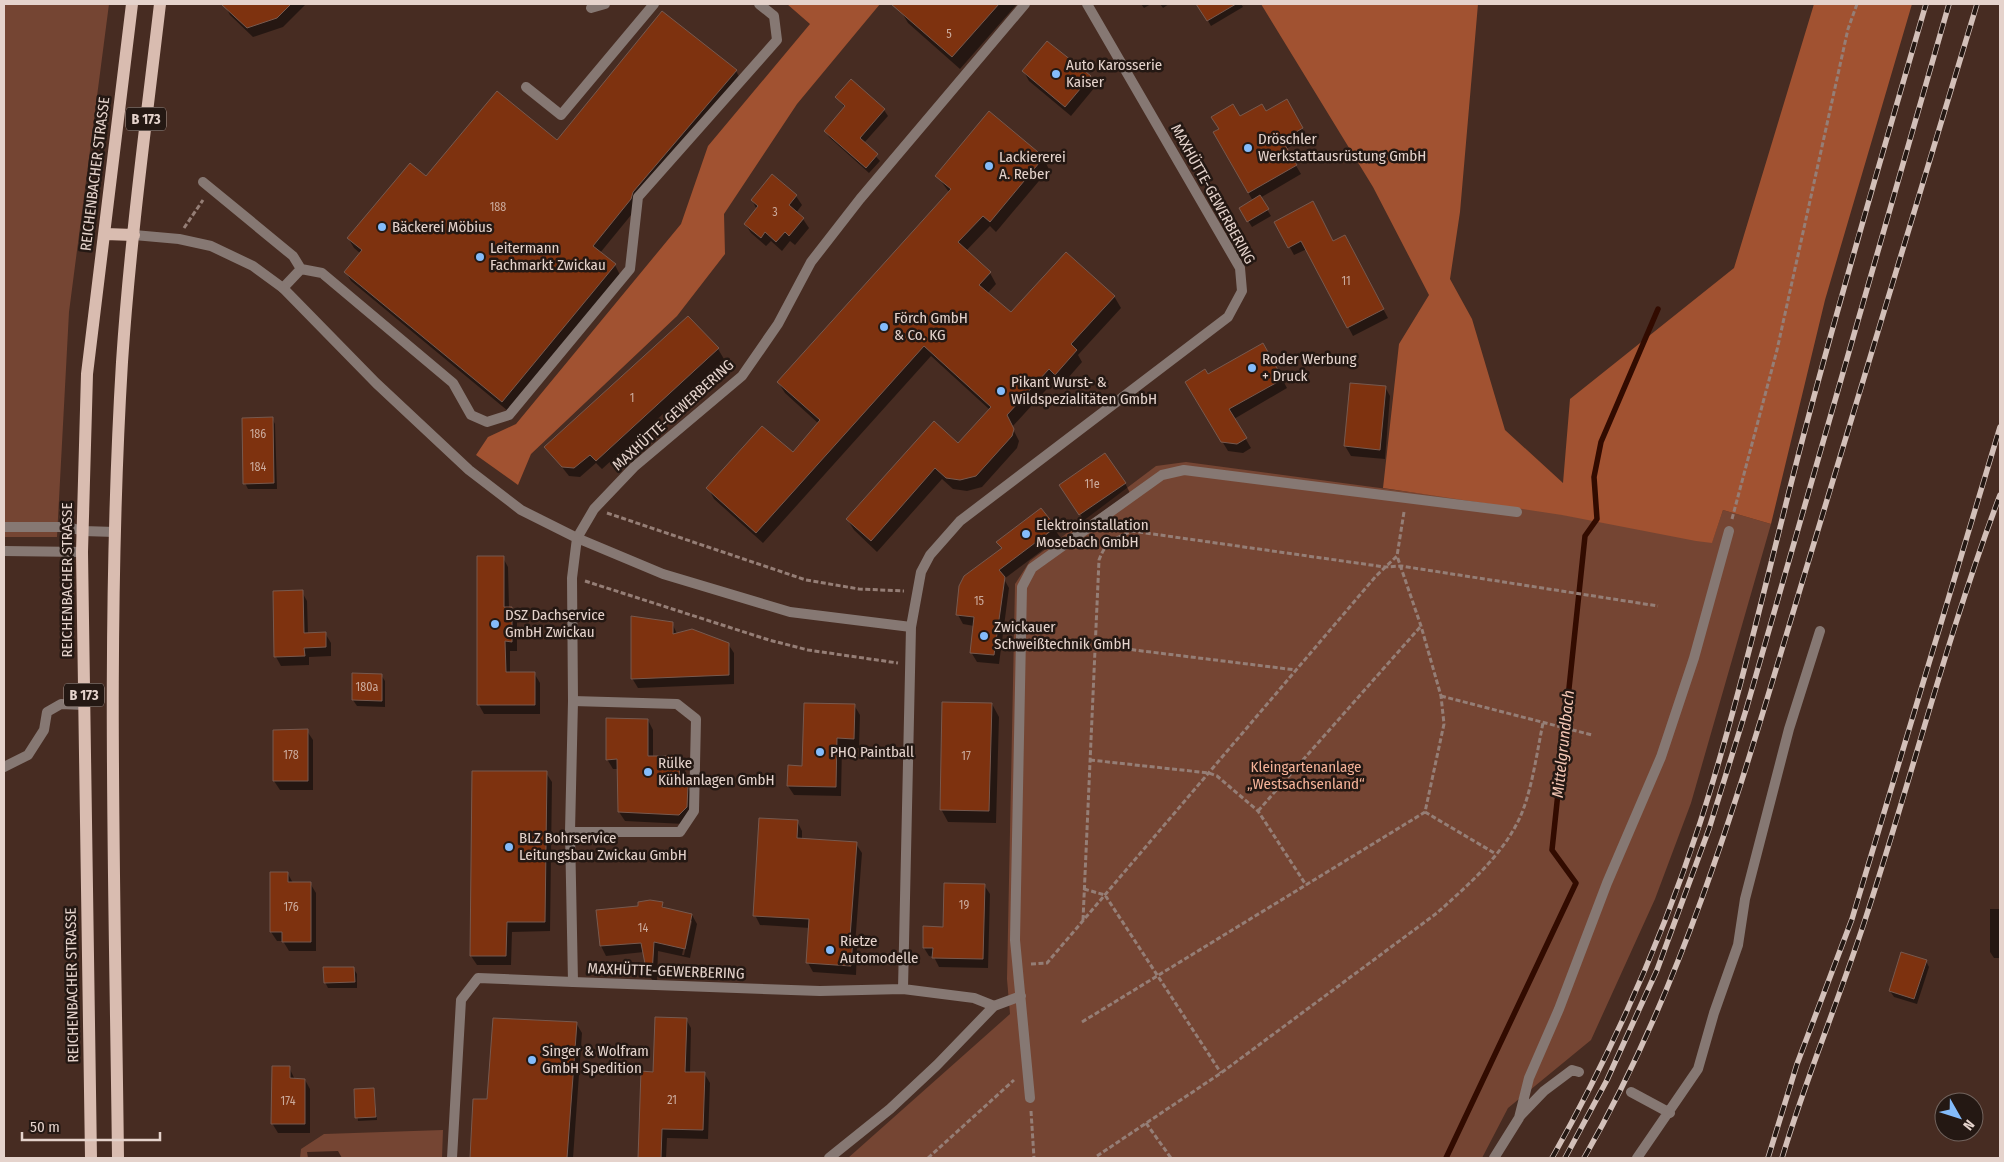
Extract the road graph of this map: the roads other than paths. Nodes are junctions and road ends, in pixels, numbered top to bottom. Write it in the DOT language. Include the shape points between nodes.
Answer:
graph roads {
  1 [pos="132,4"];
  2 [pos="160,4"];
  3 [pos="605,4"];
  4 [pos="654,4"];
  5 [pos="759,4"];
  6 [pos="1025,4"];
  7 [pos="1087,4"];
  8 [pos="591,8"];
  9 [pos="526,87"];
  10 [pos="207,186"];
  11 [pos="105,234"];
  12 [pos="134,235"];
  13 [pos="301,269"];
  14 [pos="283,288"];
  15 [pos="1518,512"];
  16 [pos="4,527"];
  17 [pos="83,531"];
  18 [pos="1729,531"];
  19 [pos="115,532"];
  20 [pos="577,538"];
  21 [pos="4,551"];
  22 [pos="82,552"];
  23 [pos="911,627"];
  24 [pos="1820,631"];
  25 [pos="573,700"];
  26 [pos="84,705"];
  27 [pos="4,767"];
  28 [pos="570,832"];
  29 [pos="573,982"];
  30 [pos="902,989"];
  31 [pos="1021,996"];
  32 [pos="994,1006"];
  33 [pos="1579,1072"];
  34 [pos="1631,1092"];
  35 [pos="1030,1098"];
  36 [pos="1670,1113"];
  37 [pos="1519,1118"];
  38 [pos="91,1158"];
  39 [pos="118,1158"];
  40 [pos="452,1158"];
  41 [pos="829,1158"];
  42 [pos="1494,1158"];
  43 [pos="1637,1158"];
  1 -- 11 [label="main road, REICHENBACHER STRASSE / B 173"];
  2 -- 12 [label="main road, B 173"];
  3 -- 8 [label="street"];
  4 -- 9 [label="street" via="561,115"];
  5 -- 13 [label="street" via="774,16 777,40 638,197 630,269 509,415 487,422 471,415 453,383 322,273"];
  6 -- 20 [label="street, MAXHÜTTE-GEWERBERING" via="860,199 811,262 778,324 742,376 634,468 594,509"];
  7 -- 23 [label="street, MAXHÜTTE-GEWERBERING" via="1240,268 1242,291 1228,317 960,521 930,555 921,572"];
  10 -- 13 [label="street" via="293,256"];
  11 -- 12 [label="main road"];
  11 -- 17 [label="main road, REICHENBACHER STRASSE / B 173" via="87,374"];
  12 -- 14 [label="street" via="211,246 253,266"];
  12 -- 19 [label="main road, B 173" via="122,365"];
  13 -- 14 [label="street"];
  14 -- 20 [label="street" via="376,383 469,470 520,510"];
  15 -- 31 [label="street" via="1184,470 1162,475 1032,568 1022,587 1015,940"];
  16 -- 17 [label="street"];
  17 -- 19 [label="street"];
  17 -- 22 [label="main road, REICHENBACHER STRASSE / B 173"];
  18 -- 37 [label="street" via="1694,658 1667,740 1528,1078"];
  19 -- 39 [label="main road, B 173"];
  20 -- 23 [label="street" via="663,574 790,612"];
  20 -- 25 [label="street, MAXHÜTTE-GEWERBERING" via="572,578"];
  21 -- 22 [label="street"];
  22 -- 26 [label="main road, REICHENBACHER STRASSE / B 173"];
  23 -- 30 [label="street, MAXHÜTTE-GEWERBERING"];
  24 -- 36 [label="street" via="1789,729 1745,898 1738,945 1698,1069"];
  25 -- 28 [label="street, MAXHÜTTE-GEWERBERING"];
  25 -- 28 [label="street" via="677,704 696,719 694,811 680,832"];
  26 -- 27 [label="street" via="61,704 47,712 44,730 28,755"];
  26 -- 38 [label="main road, REICHENBACHER STRASSE / B 173"];
  28 -- 29 [label="street, MAXHÜTTE-GEWERBERING"];
  29 -- 30 [label="street, MAXHÜTTE-GEWERBERING" via="810,991"];
  29 -- 40 [label="street" via="478,978 461,1000"];
  30 -- 32 [label="street, MAXHÜTTE-GEWERBERING" via="974,998"];
  31 -- 32 [label="street"];
  31 -- 35 [label="street"];
  32 -- 41 [label="street" via="890,1109"];
  33 -- 37 [label="street" via="1572,1070 1544,1091"];
  34 -- 36 [label="street"];
  36 -- 43 [label="street"];
  37 -- 42 [label="street"];
}
